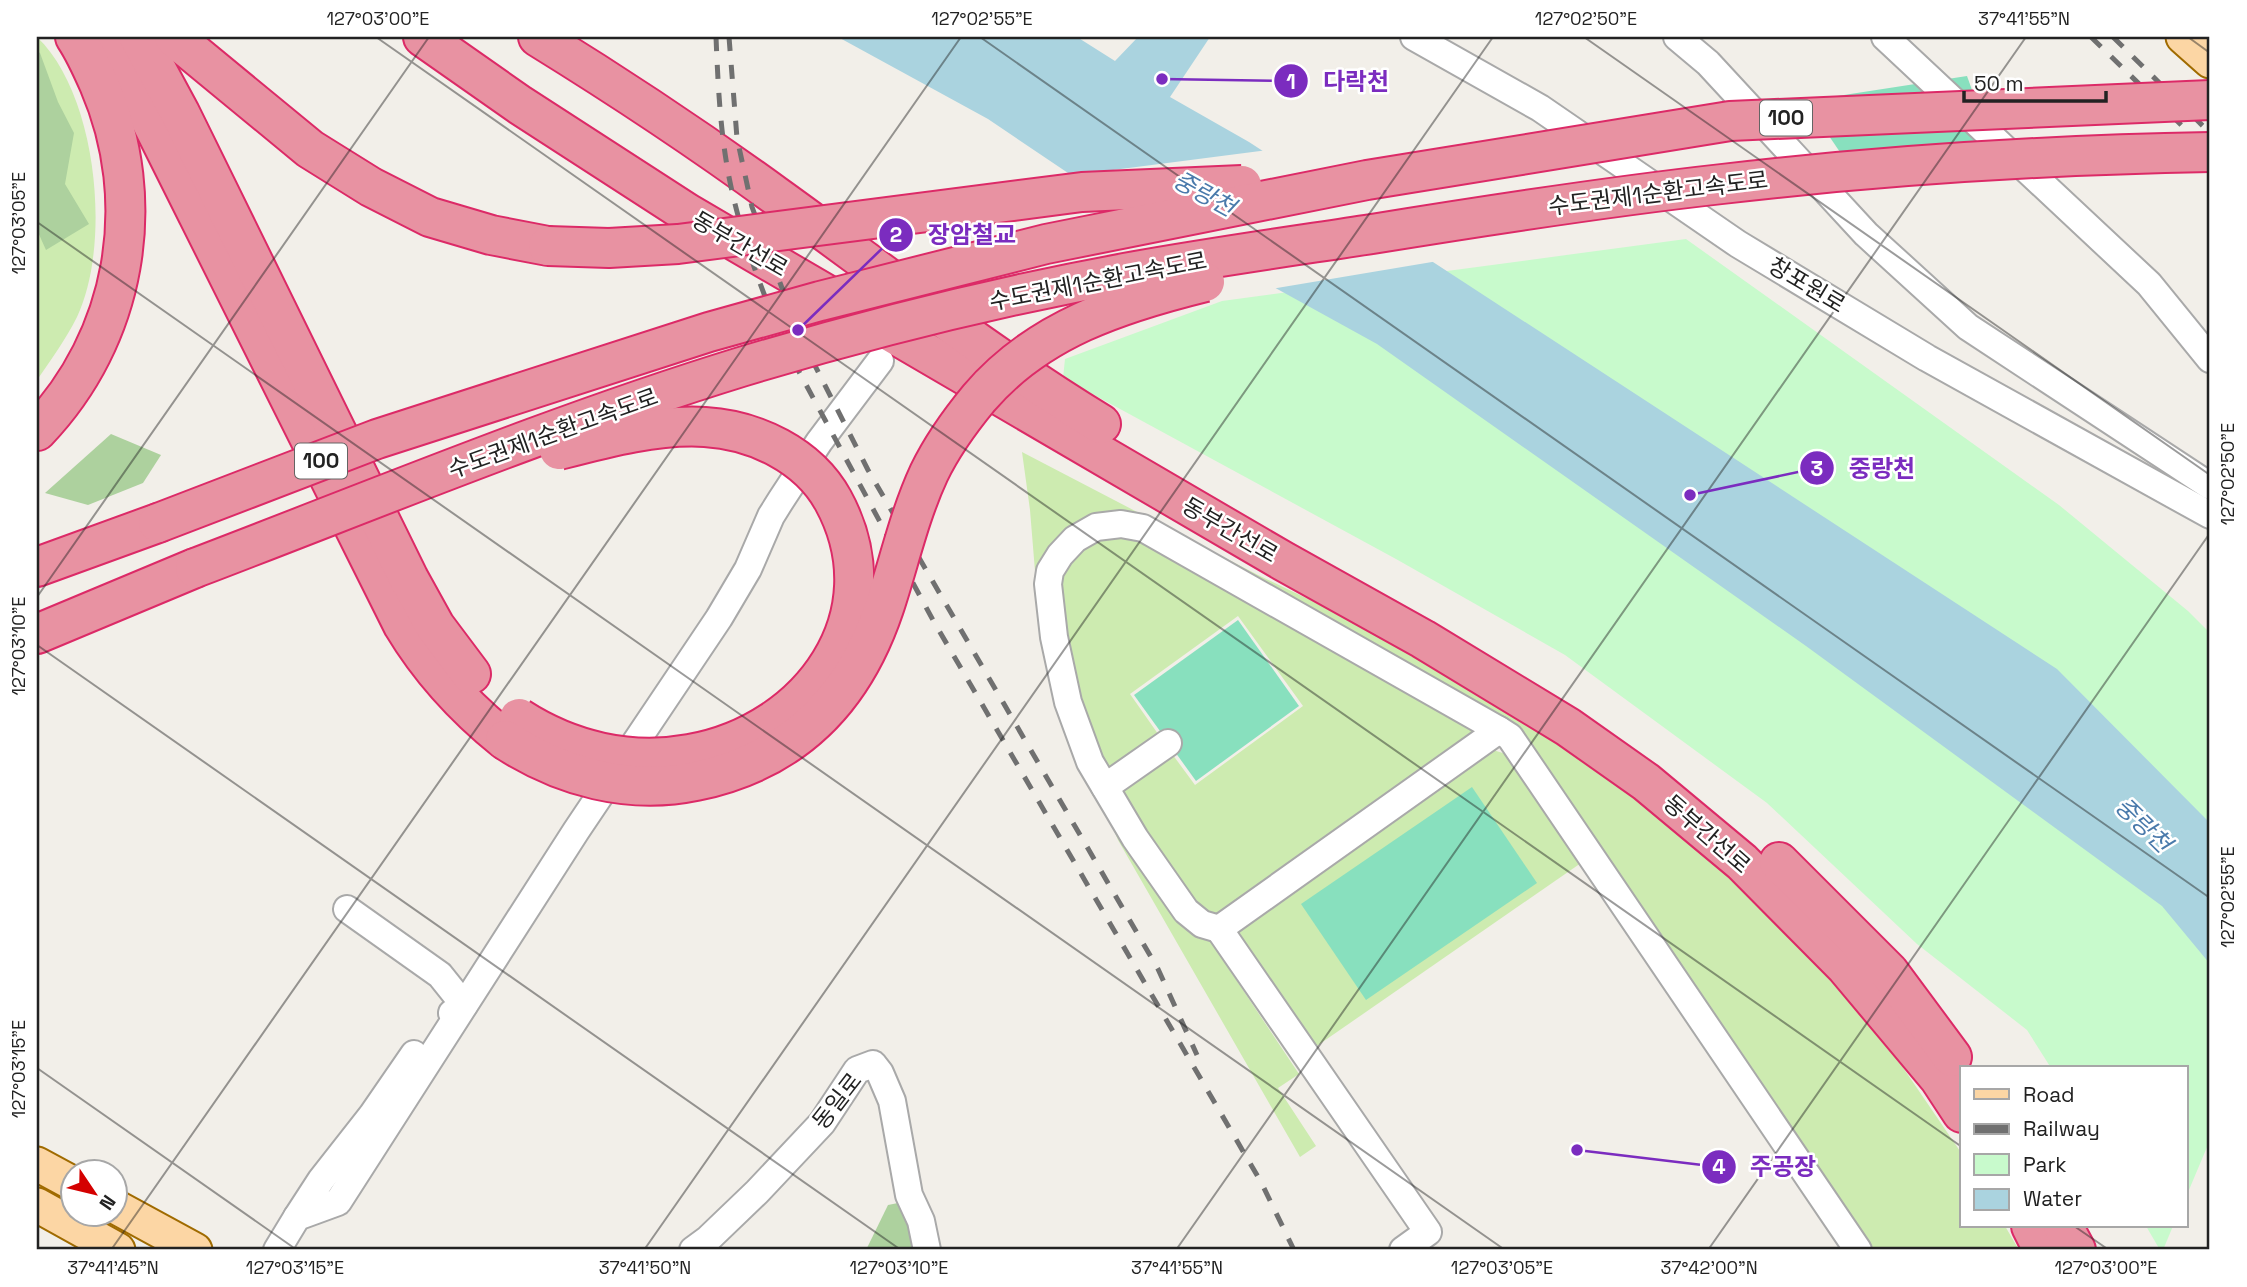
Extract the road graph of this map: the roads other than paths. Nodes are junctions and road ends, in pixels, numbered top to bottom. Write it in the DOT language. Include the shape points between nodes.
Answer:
graph roads {
  1 [pos="75,37"];
  2 [pos="104,37"];
  3 [pos="139,37"];
  4 [pos="174,37"];
  5 [pos="423,37"];
  6 [pos="538,37"];
  7 [pos="1414,37"];
  8 [pos="1677,37"];
  9 [pos="1885,37"];
  10 [pos="2183,37"];
  11 [pos="2210,61"];
  12 [pos="2210,100"];
  13 [pos="2210,152"];
  14 [pos="1367,180"];
  15 [pos="1466,219"];
  16 [pos="2210,359"];
  17 [pos="880,361"];
  18 [pos="37,431"];
  19 [pos="2210,486"];
  20 [pos="2210,515"];
  21 [pos="37,567"];
  22 [pos="187,571"];
  23 [pos="37,634"];
  24 [pos="512,729"];
  25 [pos="1499,730"];
  26 [pos="1168,743"];
  27 [pos="1105,788"];
  28 [pos="347,909"];
  29 [pos="1219,929"];
  30 [pos="464,1005"];
  31 [pos="1960,1067"];
  32 [pos="1960,1110"];
  33 [pos="37,1164"];
  34 [pos="60,1176"];
  35 [pos="37,1205"];
  36 [pos="130,1215"];
  37 [pos="2032,1228"];
  38 [pos="2064,1228"];
  39 [pos="1434,1241"];
  40 [pos="118,1250"];
  41 [pos="195,1250"];
  42 [pos="277,1250"];
  43 [pos="693,1250"];
  44 [pos="927,1250"];
  45 [pos="1403,1250"];
  46 [pos="1858,1250"];
  47 [pos="2043,1250"];
  48 [pos="2076,1250"];
  1 -- 18 [label="highway" via="112,113 124,169 126,235 105,326 60,407"];
  2 -- 24 [label="highway" via="150,119 402,625 473,714"];
  3 -- 24 [label="highway" via="426,610"];
  4 -- 14 [label="highway, bridge" via="310,149 372,187 430,217 548,246 678,244 1082,192"];
  5 -- 32 [label="highway, 동부간선로" via="687,213 1568,727 1742,862 1846,967"];
  6 -- 31 [label="highway, 동부간선로" via="692,137 1054,396 1249,515 1481,645 1603,724 1759,843 1889,972"];
  7 -- 20 [label="street, 창포원로" via="1540,108 1738,244 1903,344"];
  8 -- 19 [label="street" via="1709,63 1866,234 1968,327"];
  9 -- 16 [label="street" via="2150,285"];
  10 -- 11 [label="main road"];
  12 -- 14 [label="highway, 수도권제1순환고속도로 / 100, bridge" via="1730,121"];
  13 -- 15 [label="highway, 수도권제1순환고속도로 / 100, bridge" via="1818,174"];
  14 -- 21 [label="highway, 수도권제1순환고속도로 / 100, bridge" via="1046,244 709,332 377,439"];
  15 -- 22 [label="highway, 수도권제1순환고속도로 / 100, bridge" via="1139,270 969,307 745,366 584,419"];
  15 -- 24 [label="highway, bridge" via="1141,299 1077,323 1022,358 981,397 933,466 878,627 849,683 817,720 772,754 707,779 635,785 589,778 536,759"];
  17 -- 30 [label="street" via="781,499 719,618"];
  22 -- 23 [label="highway, 수도권제1순환고속도로 / 100"];
  22 -- 24 [label="highway, bridge" via="548,453 672,428 714,427 754,436 793,456 826,489 850,543 855,570 853,609 828,666 785,711 721,746 663,757 600,753"];
  25 -- 27 [label="street" via="1143,528 1121,524 1096,527 1060,555 1048,584 1068,702 1090,762"];
  25 -- 29 [label="street"];
  25 -- 46 [label="street" via="1510,737"];
  26 -- 27 [label="street"];
  27 -- 29 [label="street" via="1186,911 1202,924"];
  28 -- 30 [label="street" via="440,975"];
  29 -- 39 [label="street"];
  30 -- 42 [label="street" via="338,1202 298,1217"];
  33 -- 34 [label="main road"];
  35 -- 40 [label="main road"];
  36 -- 41 [label="main road"];
  37 -- 47 [label="highway"];
  38 -- 48 [label="highway"];
  39 -- 45 [label="street"];
  43 -- 44 [label="street, 동일로" via="757,1192 822,1122 857,1070 873,1064 892,1101 909,1195"];
}
